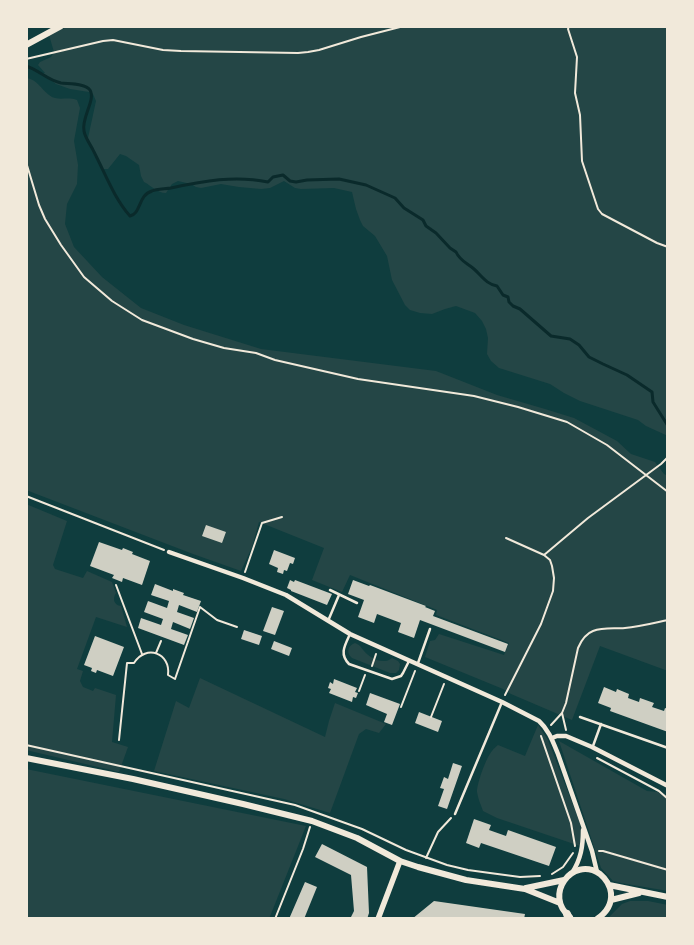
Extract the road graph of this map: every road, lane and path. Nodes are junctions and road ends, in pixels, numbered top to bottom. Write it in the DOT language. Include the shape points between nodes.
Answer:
graph roads {
  1 [pos="61,26"];
  2 [pos="404,26"];
  3 [pos="569,26"];
  4 [pos="26,45"];
  5 [pos="26,59"];
  6 [pos="26,162"];
  7 [pos="668,247"];
  8 [pos="668,456"];
  9 [pos="646,476"];
  10 [pos="668,492"];
  11 [pos="26,496"];
  12 [pos="282,517"];
  13 [pos="506,538"];
  14 [pos="169,552"];
  15 [pos="544,555"];
  16 [pos="243,578"];
  17 [pos="116,585"];
  18 [pos="330,590"];
  19 [pos="339,595"];
  20 [pos="357,603"];
  21 [pos="328,621"];
  22 [pos="237,627"];
  23 [pos="430,629"];
  24 [pos="350,634"];
  25 [pos="161,640"];
  26 [pos="378,647"];
  27 [pos="156,653"];
  28 [pos="142,654"];
  29 [pos="124,660"];
  30 [pos="409,660"];
  31 [pos="127,663"];
  32 [pos="417,664"];
  33 [pos="368,671"];
  34 [pos="446,677"];
  35 [pos="359,691"];
  36 [pos="502,702"];
  37 [pos="401,707"];
  38 [pos="431,716"];
  39 [pos="580,717"];
  40 [pos="601,724"];
  41 [pos="552,738"];
  42 [pos="119,740"];
  43 [pos="592,747"];
  44 [pos="668,748"];
  45 [pos="26,758"];
  46 [pos="668,786"];
  47 [pos="315,812"];
  48 [pos="455,814"];
  49 [pos="312,821"];
  50 [pos="583,829"];
  51 [pos="596,851"];
  52 [pos="426,858"];
  53 [pos="400,861"];
  54 [pos="668,870"];
  55 [pos="597,872"];
  56 [pos="572,873"];
  57 [pos="564,880"];
  58 [pos="609,885"];
  59 [pos="525,888"];
  60 [pos="642,892"];
  61 [pos="668,897"];
  62 [pos="611,900"];
  63 [pos="560,903"];
  64 [pos="569,917"];
  65 [pos="276,919"];
  66 [pos="378,919"];
  67 [pos="597,919"];
  1 -- 4 [label="main road"];
  2 -- 5 [label="path" via="298,53 163,50 113,40"];
  3 -- 7 [label="path" via="577,56 575,93 580,116 582,161 598,209"];
  6 -- 9 [label="path" via="45,219 84,277 112,301 142,320 224,348 358,379 474,396 567,422 607,445"];
  8 -- 9 [label="path"];
  9 -- 10 [label="path"];
  9 -- 15 [label="path"];
  11 -- 14 [label="path"];
  12 -- 16 [label="path" via="262,523"];
  13 -- 15 [label="path"];
  14 -- 16 [label="street"];
  15 -- 36 [label="path" via="550,560 553,572 552,597"];
  16 -- 21 [label="street" via="286,595"];
  17 -- 28 [label="path"];
  18 -- 19 [label="lane"];
  19 -- 20 [label="lane"];
  19 -- 21 [label="lane"];
  21 -- 24 [label="street"];
  22 -- 27 [label="path" via="217,620 200,607 174,679 168,675 163,657"];
  23 -- 32 [label="lane"];
  24 -- 26 [label="street"];
  24 -- 33 [label="lane" via="343,653 345,660"];
  25 -- 27 [label="path"];
  26 -- 30 [label="street"];
  26 -- 33 [label="path"];
  27 -- 28 [label="path"];
  28 -- 31 [label="path" via="134,663"];
  29 -- 31 [label="path"];
  30 -- 32 [label="street"];
  30 -- 33 [label="lane" via="404,673 395,679"];
  31 -- 42 [label="path"];
  32 -- 34 [label="street"];
  32 -- 37 [label="path"];
  33 -- 35 [label="path"];
  34 -- 36 [label="street"];
  34 -- 38 [label="path"];
  36 -- 41 [label="street" via="539,721"];
  36 -- 48 [label="lane"];
  39 -- 40 [label="lane"];
  40 -- 43 [label="lane"];
  40 -- 44 [label="lane"];
  41 -- 43 [label="street" via="566,736"];
  41 -- 50 [label="street"];
  43 -- 46 [label="street"];
  45 -- 49 [label="main road"];
  47 -- 49 [label="path"];
  48 -- 52 [label="path" via="438,832"];
  49 -- 53 [label="main road" via="357,838"];
  49 -- 65 [label="path"];
  50 -- 55 [label="street"];
  50 -- 56 [label="street" via="581,852"];
  51 -- 54 [label="path"];
  53 -- 59 [label="main road" via="466,880"];
  53 -- 66 [label="street"];
  55 -- 56 [label="main road" via="584,869"];
  55 -- 58 [label="main road"];
  56 -- 57 [label="main road"];
  57 -- 59 [label="main road"];
  57 -- 63 [label="main road" via="560,888"];
  58 -- 60 [label="main road"];
  58 -- 62 [label="main road"];
  59 -- 63 [label="main road"];
  60 -- 61 [label="main road"];
  60 -- 62 [label="main road"];
  62 -- 67 [label="main road" via="605,913"];
  63 -- 64 [label="main road"];
}
